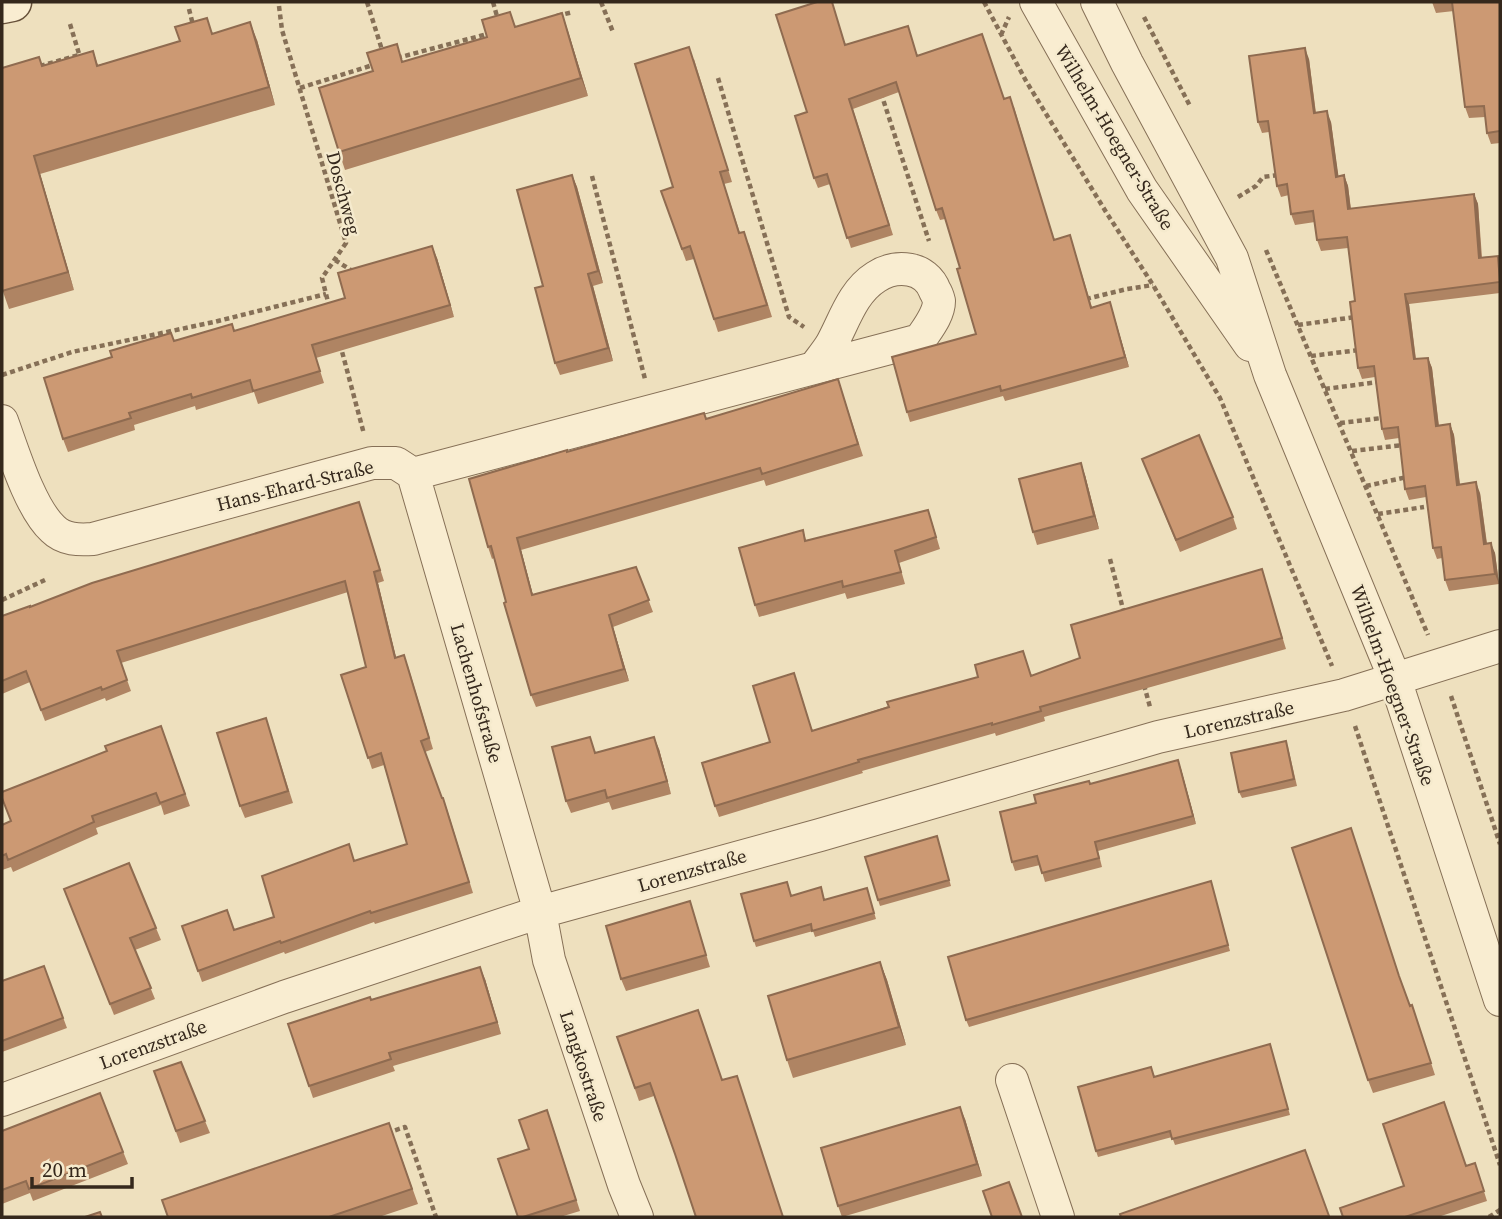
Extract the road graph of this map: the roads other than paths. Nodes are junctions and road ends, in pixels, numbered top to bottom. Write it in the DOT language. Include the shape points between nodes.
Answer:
graph roads {
  1 [pos="12,2"];
  2 [pos="1097,2"];
  3 [pos="2,4"];
  4 [pos="1023,8"];
  5 [pos="823,356"];
  6 [pos="1270,375"];
  7 [pos="2,421"];
  8 [pos="413,474"];
  9 [pos="1500,646"];
  10 [pos="1395,679"];
  11 [pos="540,912"];
  12 [pos="1500,1000"];
  13 [pos="1012,1080"];
  14 [pos="2,1100"];
  15 [pos="637,1217"];
  16 [pos="1058,1217"];
  1 -- 3 [label="main road"];
  2 -- 6 [label="street, Wilhelm-Hoegner-Straße" via="1232,258"];
  4 -- 6 [label="street, Wilhelm-Hoegner-Straße"];
  5 -- 8 [label="street" via="653,410"];
  6 -- 10 [label="street, Wilhelm-Hoegner-Straße"];
  7 -- 8 [label="street, Hans-Ehard-Straße" via="35,505 54,530 76,540 372,463 397,463"];
  8 -- 11 [label="street, Lachenhofstraße"];
  9 -- 10 [label="street, Lorenzstraße"];
  10 -- 11 [label="street, Lorenzstraße" via="1158,737"];
  10 -- 12 [label="street, Wilhelm-Hoegner-Straße"];
  11 -- 14 [label="street, Lorenzstraße" via="284,997"];
  11 -- 15 [label="street, Langkostraße" via="549,960"];
  13 -- 16 [label="street"];
}
